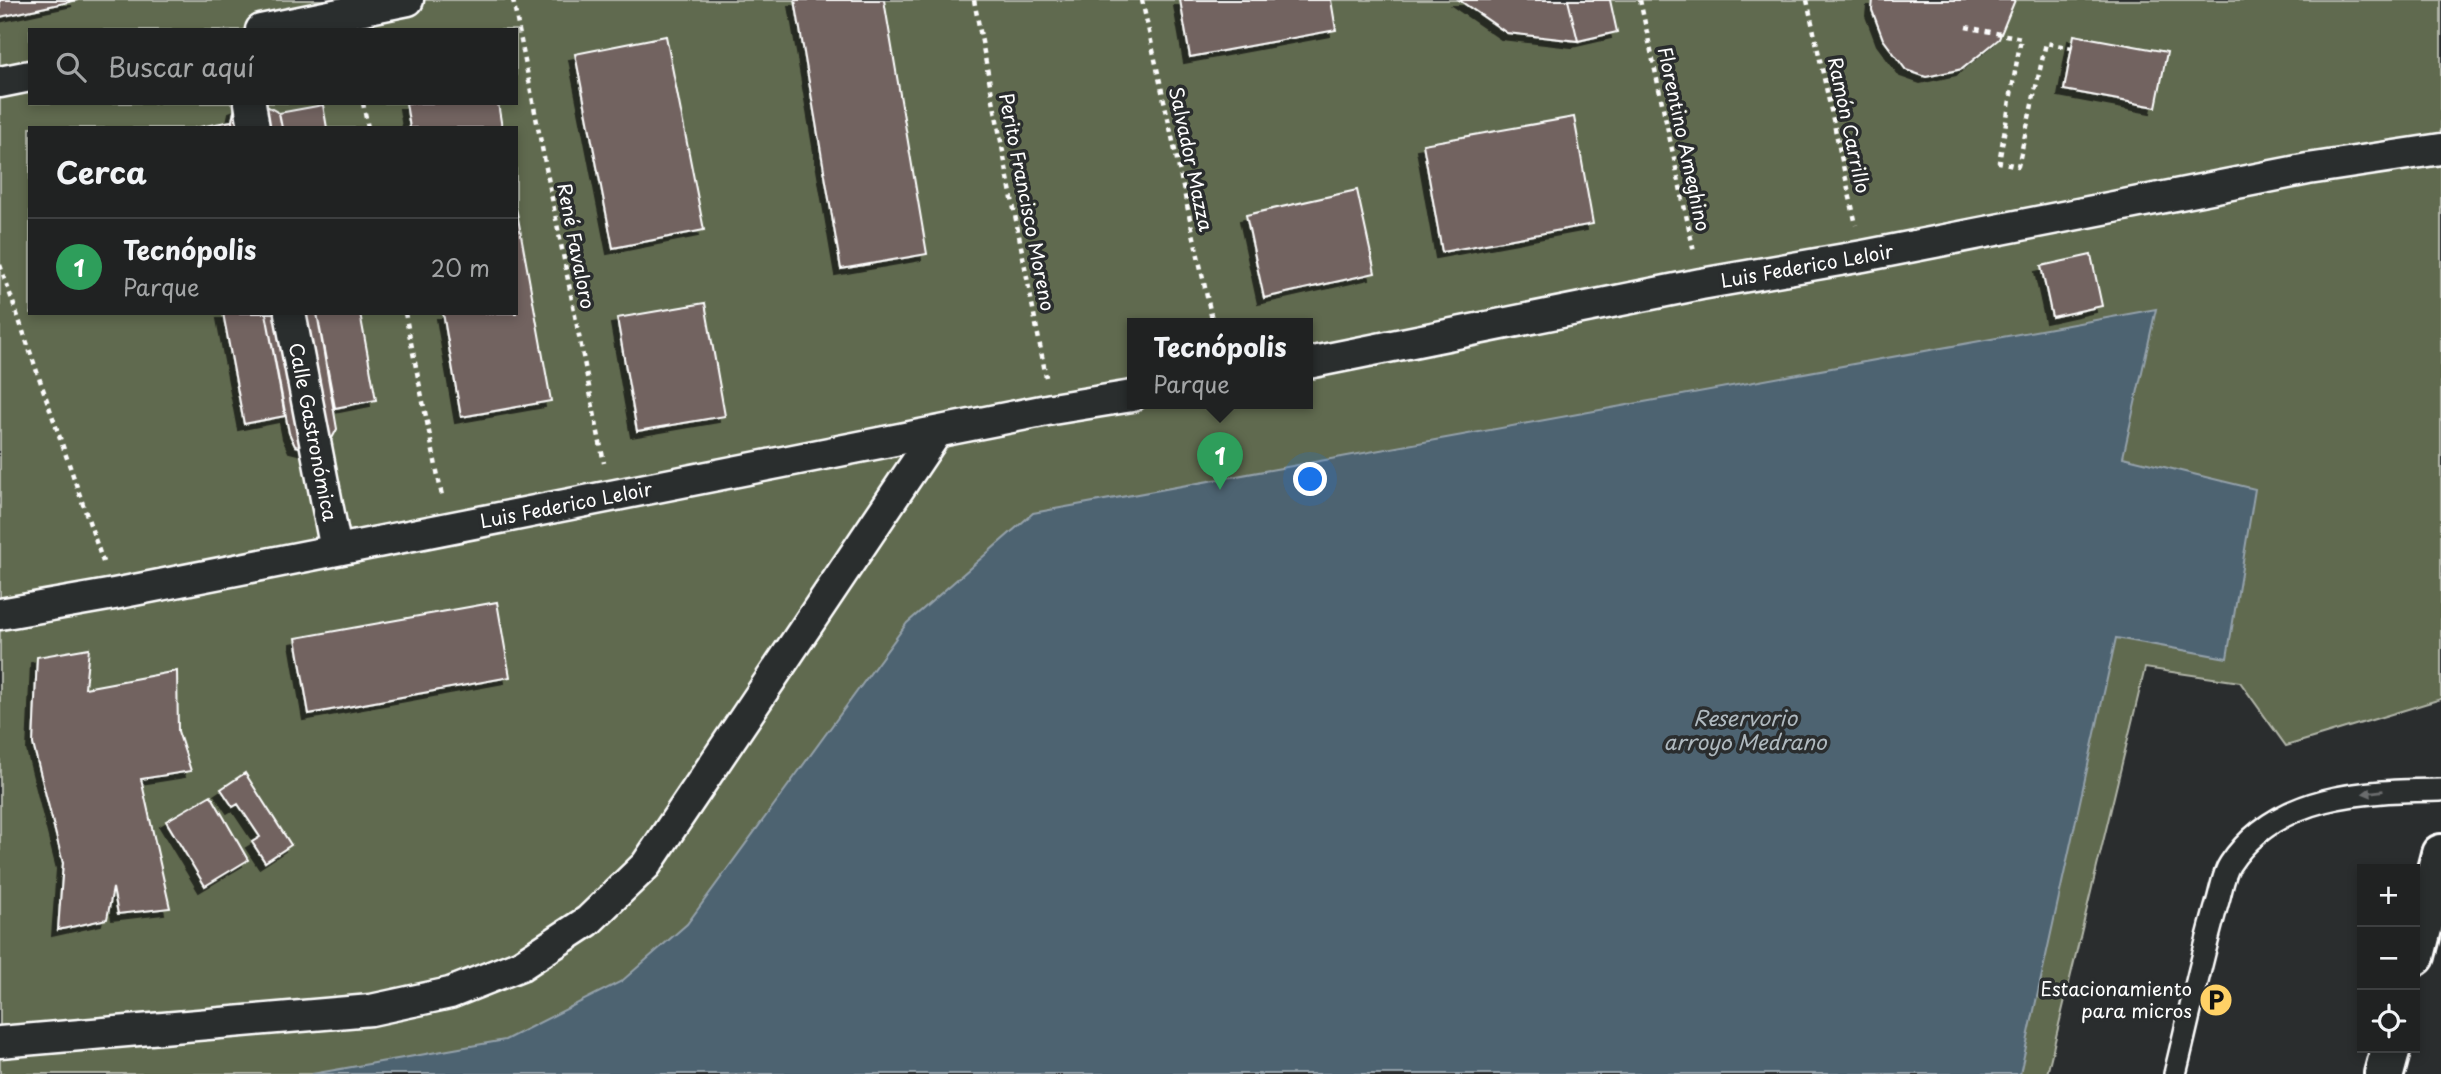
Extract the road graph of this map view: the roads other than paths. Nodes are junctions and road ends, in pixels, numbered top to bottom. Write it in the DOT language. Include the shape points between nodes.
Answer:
graph roads {
  1 [pos="408,0"];
  2 [pos="271,28"];
  3 [pos="28,76"];
  4 [pos="0,82"];
  5 [pos="250,105"];
  6 [pos="254,126"];
  7 [pos="2441,149"];
  8 [pos="290,315"];
  9 [pos="1313,362"];
  10 [pos="1127,397"];
  11 [pos="937,432"];
  12 [pos="336,550"];
  13 [pos="0,614"];
  14 [pos="2441,790"];
  15 [pos="2441,854"];
  16 [pos="2420,936"];
  17 [pos="0,1042"];
  18 [pos="2390,1053"];
  19 [pos="2175,1074"];
  20 [pos="2384,1074"];
  1 -- 2 [label="street"];
  3 -- 4 [label="street"];
  5 -- 6 [label="street"];
  7 -- 9 [label="street, Luis Federico Leloir" via="2308,169"];
  8 -- 12 [label="street, Calle Gastronómica"];
  10 -- 11 [label="street, Luis Federico Leloir"];
  11 -- 12 [label="street, Luis Federico Leloir"];
  11 -- 17 [label="street" via="646,865 588,921 532,958 450,993 371,1010"];
  12 -- 13 [label="street, Luis Federico Leloir"];
  14 -- 19 [label="lane, one-way" via="2380,791 2297,807 2259,831 2229,865"];
  15 -- 16 [label="street"];
  18 -- 20 [label="street"];
}
